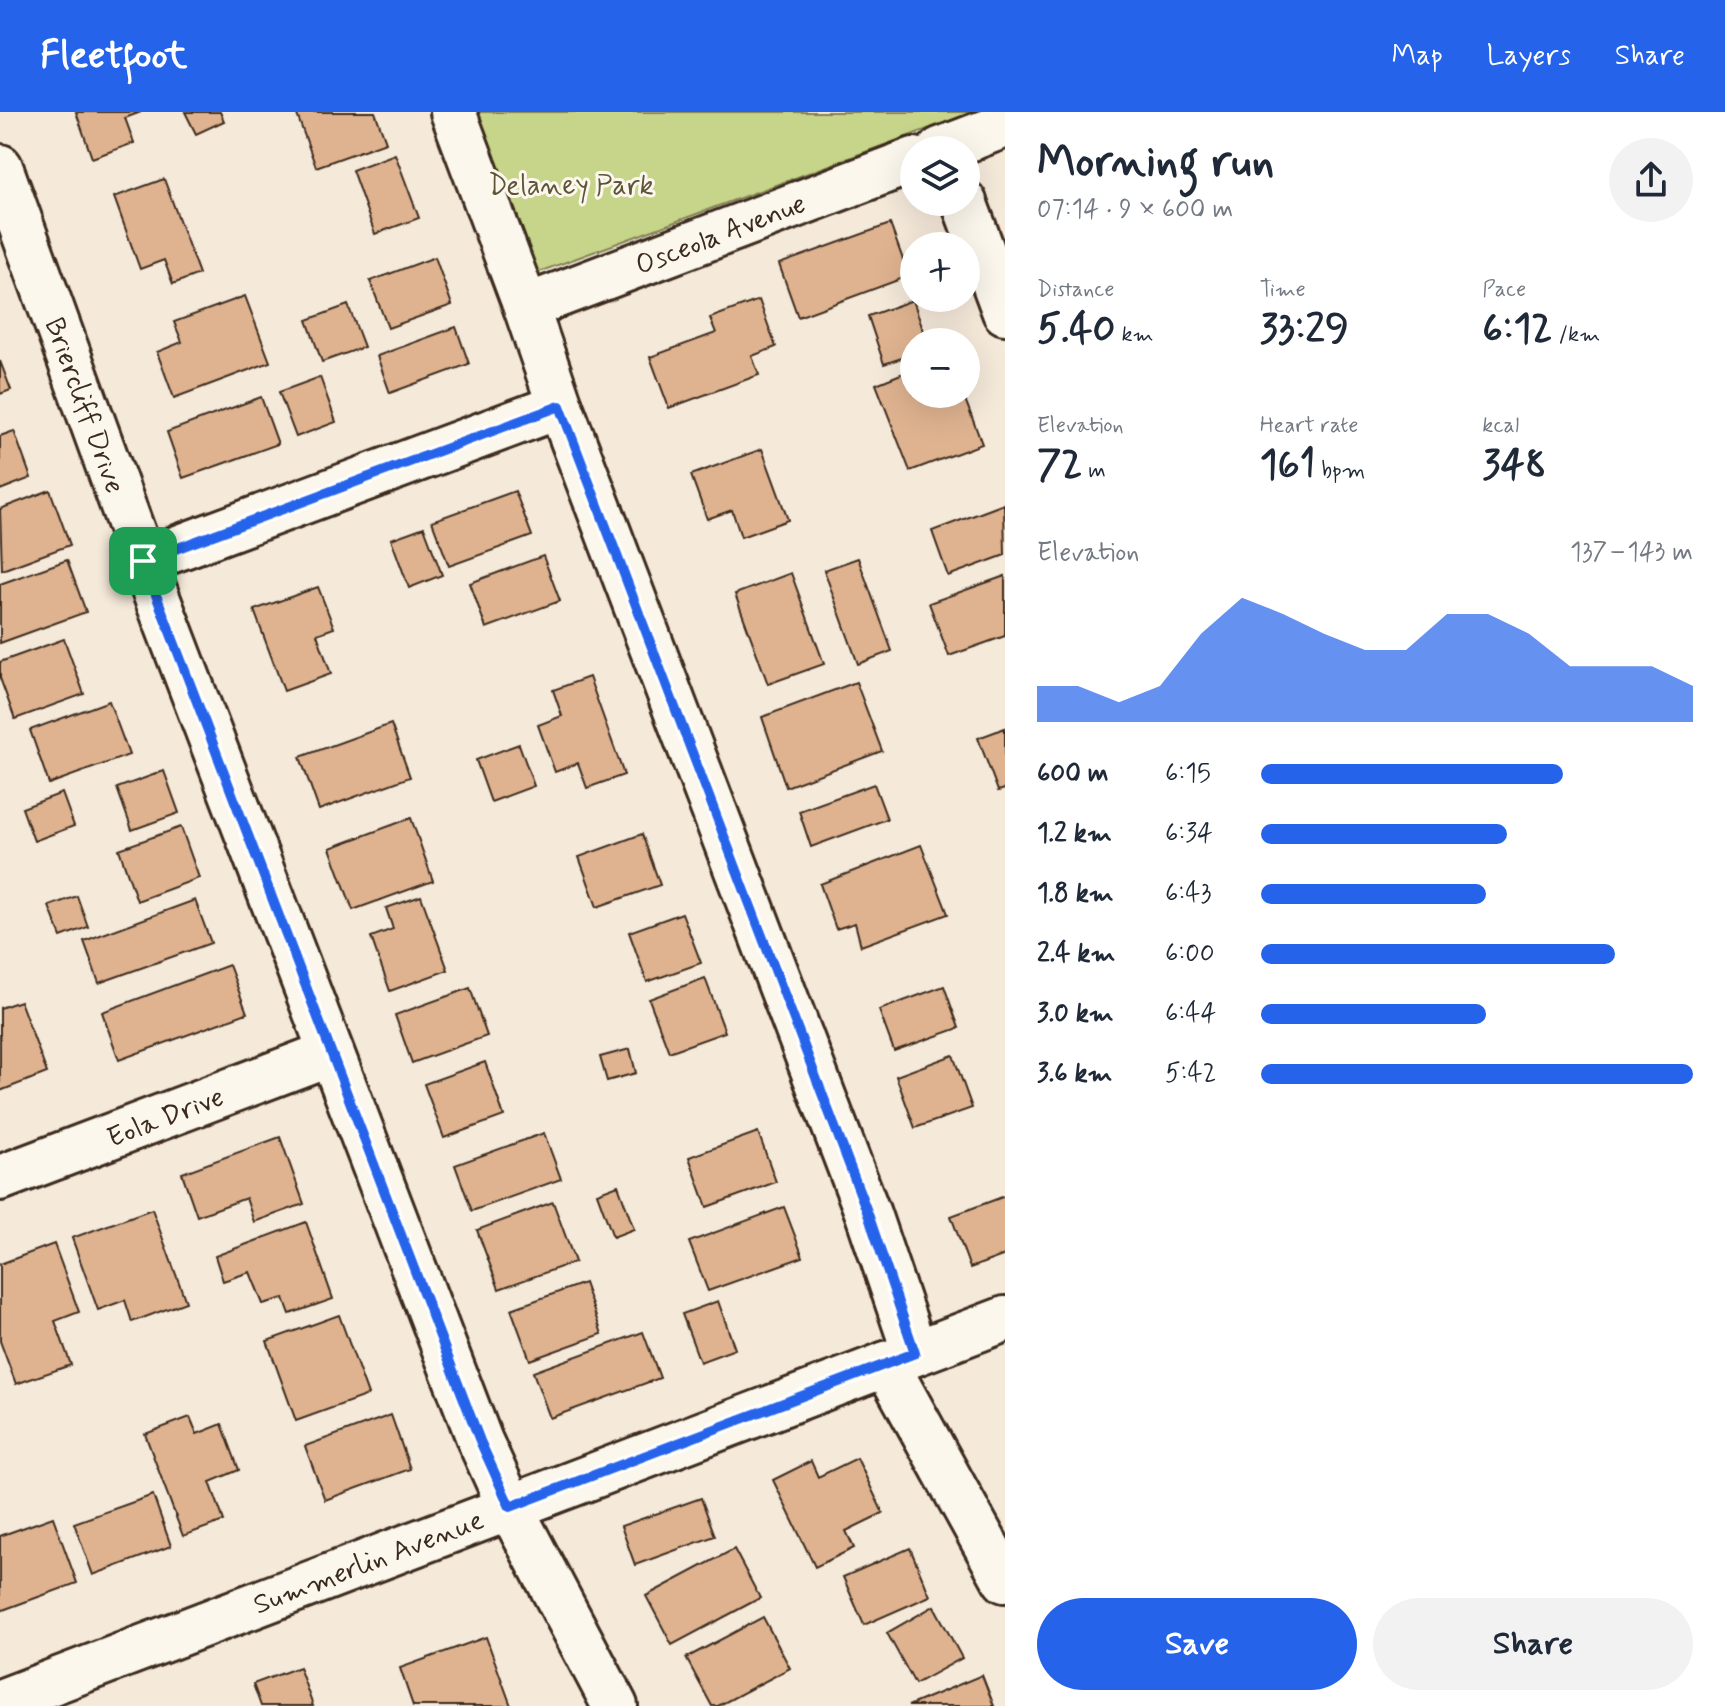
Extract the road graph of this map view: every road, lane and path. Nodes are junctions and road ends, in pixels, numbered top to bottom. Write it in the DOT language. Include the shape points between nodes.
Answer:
graph roads {
  1 [pos="453,112"];
  2 [pos="1005,125"];
  3 [pos="977,136"];
  4 [pos="900,166"];
  5 [pos="0,167"];
  6 [pos="969,216"];
  7 [pos="526,307"];
  8 [pos="1005,312"];
  9 [pos="560,406"];
  10 [pos="143,561"];
  11 [pos="330,1053"];
  12 [pos="0,1178"];
  13 [pos="1005,1319"];
  14 [pos="901,1358"];
  15 [pos="510,1507"];
  16 [pos="1005,1580"];
  17 [pos="0,1702"];
  18 [pos="615,1706"];
  1 -- 7 [label="street"];
  2 -- 3 [label="street, Osceola Avenue"];
  4 -- 7 [label="street, Osceola Avenue"];
  5 -- 10 [label="street, Briercliff Drive"];
  6 -- 8 [label="street"];
  7 -- 9 [label="street"];
  9 -- 10 [label="street"];
  9 -- 14 [label="street" via="862,1200"];
  10 -- 11 [label="street, Briercliff Drive"];
  11 -- 12 [label="street, Eola Drive"];
  11 -- 15 [label="street, Briercliff Drive"];
  13 -- 14 [label="street, Summerlin Avenue"];
  14 -- 15 [label="street, Summerlin Avenue"];
  14 -- 16 [label="street"];
  15 -- 17 [label="street, Summerlin Avenue"];
  15 -- 18 [label="street, Briercliff Drive"];
}
